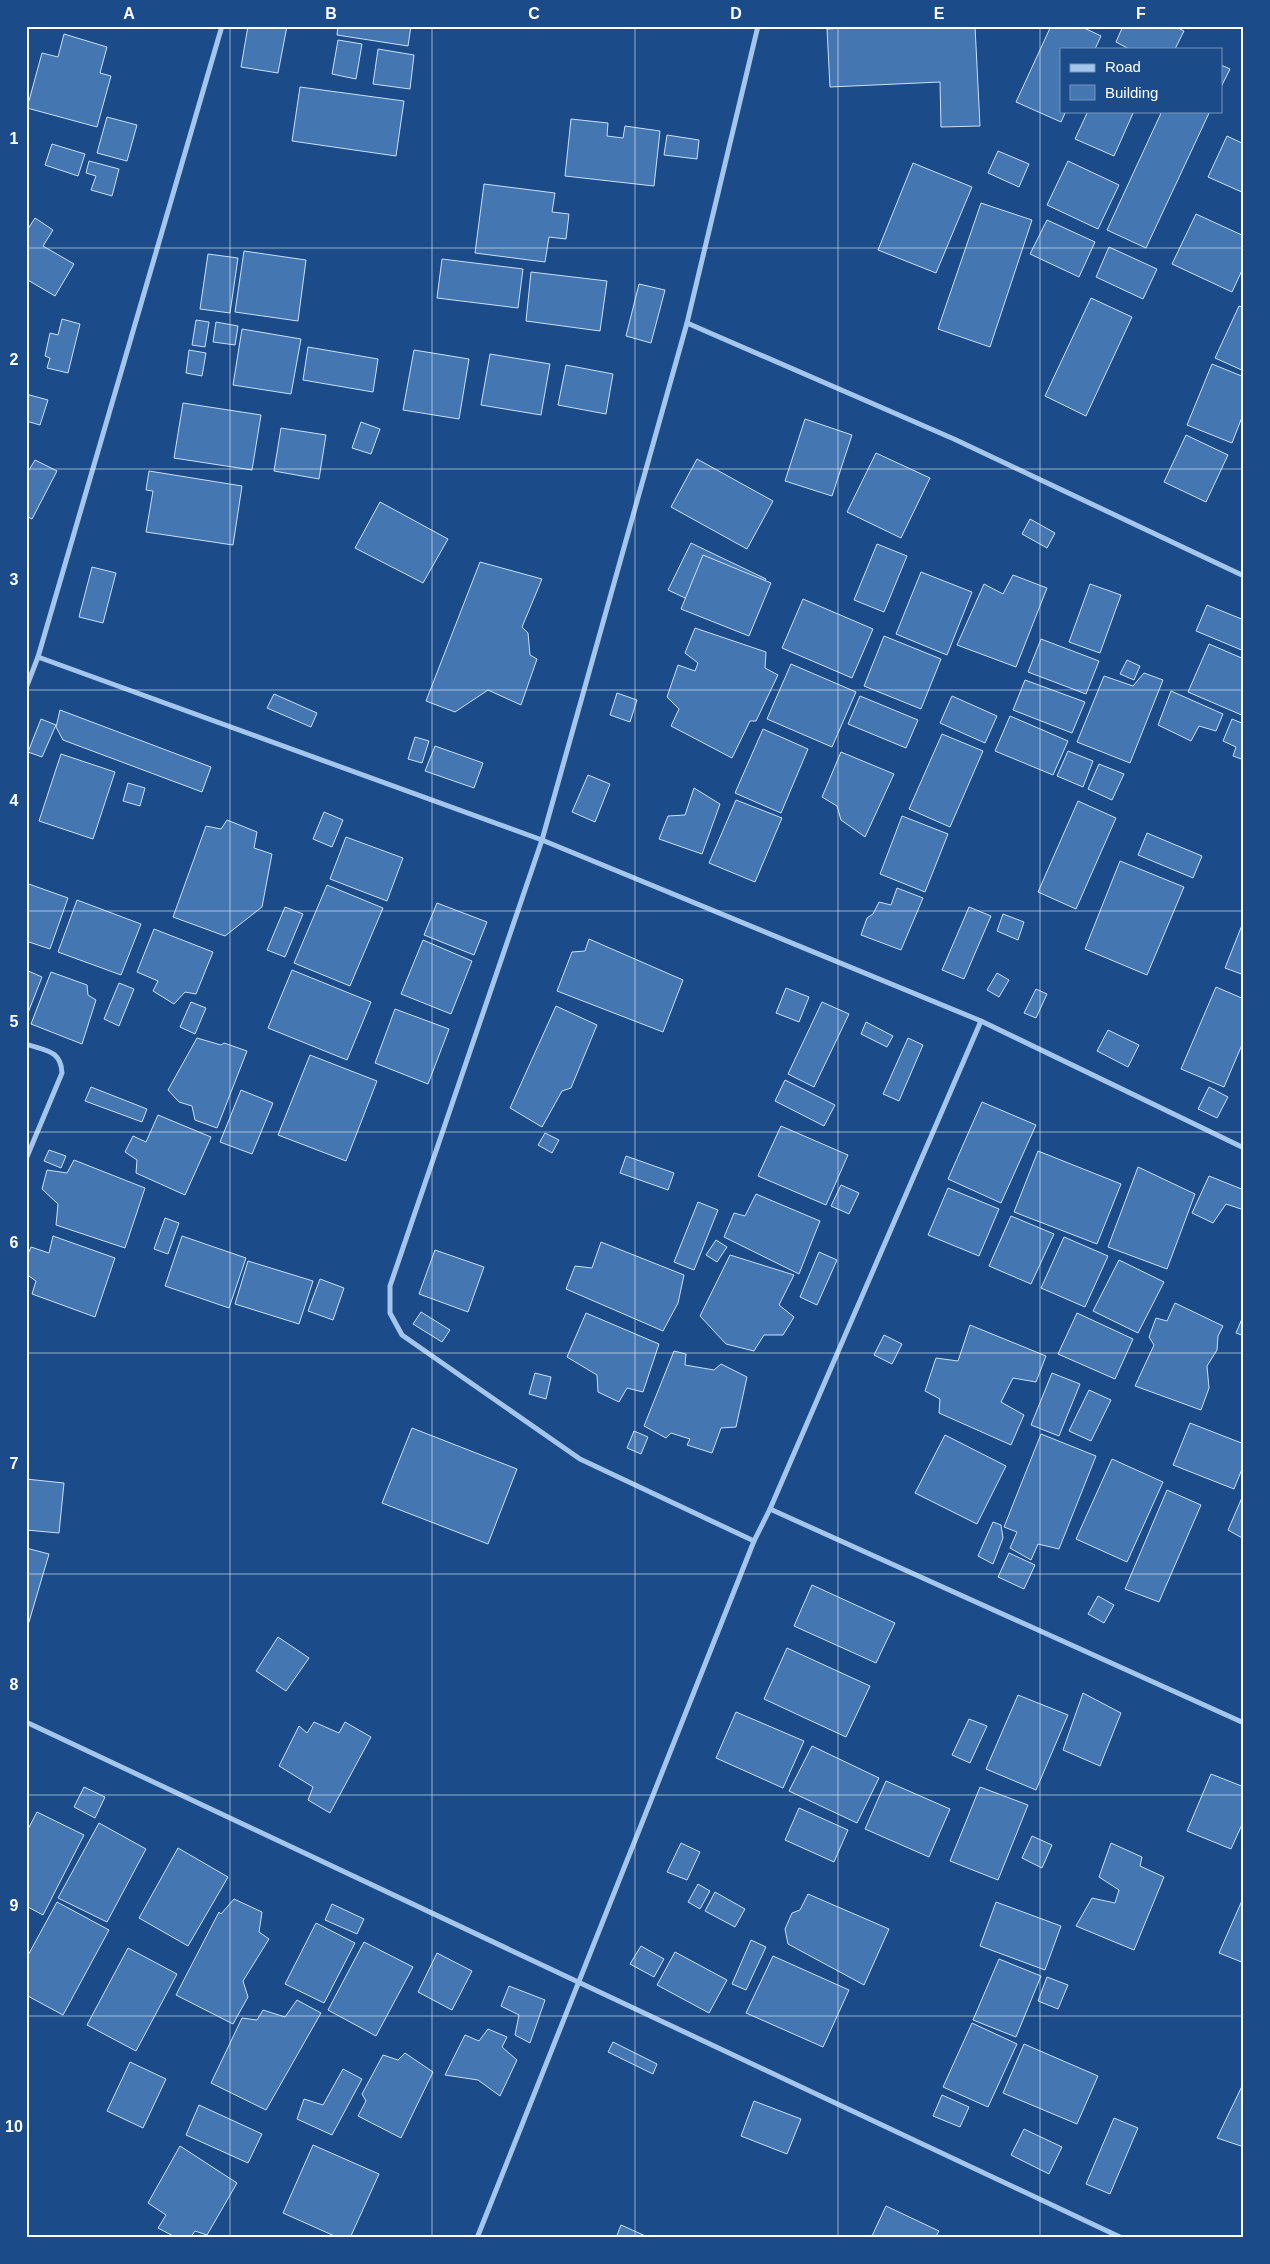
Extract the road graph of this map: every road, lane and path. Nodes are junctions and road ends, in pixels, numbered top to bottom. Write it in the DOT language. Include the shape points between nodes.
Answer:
graph roads {
  1 [pos="222,26"];
  2 [pos="758,26"];
  3 [pos="687,323"];
  4 [pos="1244,576"];
  5 [pos="38,657"];
  6 [pos="26,688"];
  7 [pos="542,840"];
  8 [pos="981,1021"];
  9 [pos="26,1044"];
  10 [pos="1244,1148"];
  11 [pos="26,1159"];
  12 [pos="770,1509"];
  13 [pos="754,1541"];
  14 [pos="26,1722"];
  15 [pos="1244,1723"];
  16 [pos="580,1982"];
  17 [pos="477,2238"];
  18 [pos="1122,2238"];
  1 -- 5 [label="street"];
  2 -- 3 [label="street"];
  3 -- 4 [label="street" via="954,439"];
  3 -- 7 [label="street"];
  5 -- 6 [label="street"];
  5 -- 7 [label="street"];
  7 -- 8 [label="street"];
  7 -- 13 [label="street" via="390,1286 390,1314 402,1335 580,1459"];
  8 -- 10 [label="street"];
  8 -- 12 [label="street"];
  9 -- 11 [label="street" via="55,1054 61,1062 62,1073"];
  12 -- 13 [label="street"];
  12 -- 15 [label="street"];
  13 -- 16 [label="street"];
  14 -- 16 [label="street"];
  16 -- 17 [label="street"];
  16 -- 18 [label="street"];
}
